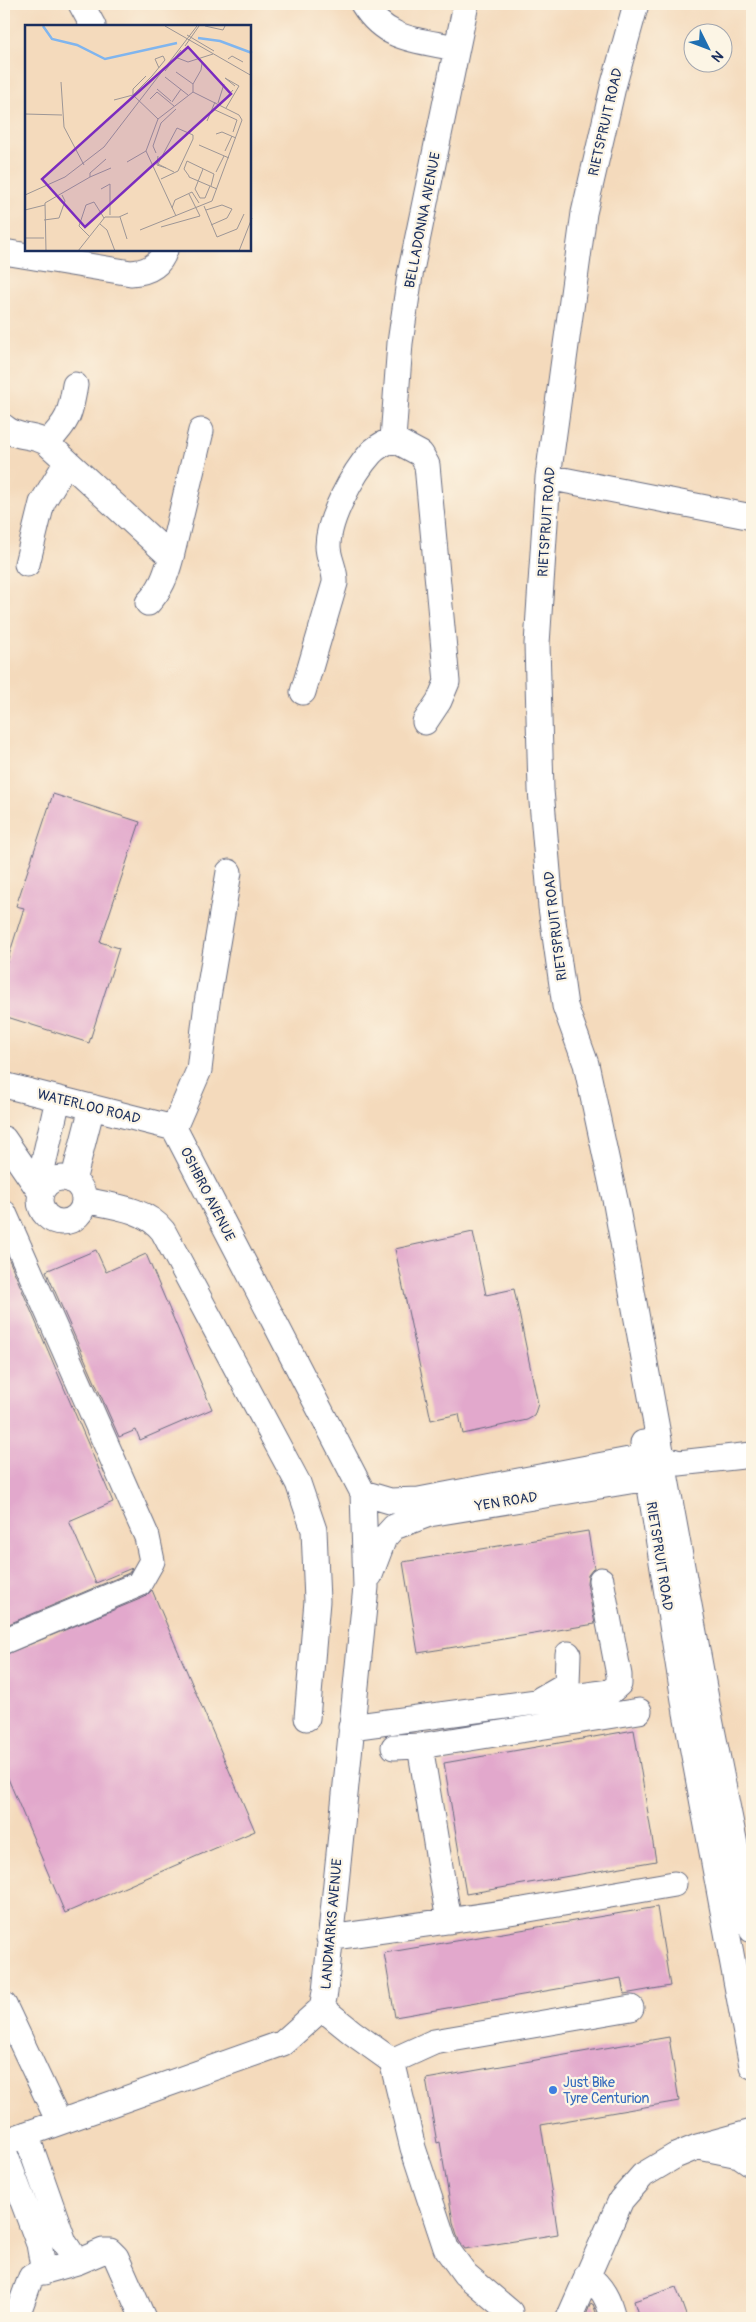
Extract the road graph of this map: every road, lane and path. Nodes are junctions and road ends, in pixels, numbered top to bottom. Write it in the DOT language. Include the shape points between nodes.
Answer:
graph roads {
  1 [pos="81,4"];
  2 [pos="363,4"];
  3 [pos="466,4"];
  4 [pos="636,4"];
  5 [pos="92,25"];
  6 [pos="456,48"];
  7 [pos="164,251"];
  8 [pos="4,252"];
  9 [pos="75,385"];
  10 [pos="4,427"];
  11 [pos="200,431"];
  12 [pos="393,439"];
  13 [pos="47,443"];
  14 [pos="67,462"];
  15 [pos="548,477"];
  16 [pos="752,517"];
  17 [pos="171,557"];
  18 [pos="27,564"];
  19 [pos="148,603"];
  20 [pos="303,692"];
  21 [pos="425,722"];
  22 [pos="229,872"];
  23 [pos="4,1085"];
  24 [pos="58,1099"];
  25 [pos="92,1107"];
  26 [pos="174,1128"];
  27 [pos="4,1139"];
  28 [pos="42,1190"];
  29 [pos="79,1191"];
  30 [pos="4,1213"];
  31 [pos="752,1455"];
  32 [pos="660,1467"];
  33 [pos="363,1493"];
  34 [pos="600,1580"];
  35 [pos="366,1587"];
  36 [pos="4,1641"];
  37 [pos="568,1654"];
  38 [pos="536,1702"];
  39 [pos="639,1711"];
  40 [pos="307,1718"];
  41 [pos="351,1727"];
  42 [pos="420,1746"];
  43 [pos="394,1747"];
  44 [pos="674,1884"];
  45 [pos="449,1921"];
  46 [pos="752,1930"];
  47 [pos="329,1938"];
  48 [pos="4,2005"];
  49 [pos="322,2008"];
  50 [pos="632,2008"];
  51 [pos="13,2050"];
  52 [pos="392,2062"];
  53 [pos="752,2066"];
  54 [pos="60,2122"];
  55 [pos="752,2132"];
  56 [pos="15,2138"];
  57 [pos="698,2147"];
  58 [pos="4,2151"];
  59 [pos="752,2164"];
  60 [pos="77,2262"];
  61 [pos="44,2272"];
  62 [pos="587,2275"];
  63 [pos="510,2312"];
  64 [pos="16,2318"];
  65 [pos="143,2318"];
  66 [pos="569,2318"];
  67 [pos="614,2318"];
  1 -- 5 [label="street"];
  2 -- 6 [label="street" via="376,22 387,30"];
  3 -- 6 [label="street, BELLADONNA AVENUE"];
  4 -- 15 [label="street, RIETSPRUIT ROAD" via="584,213"];
  6 -- 12 [label="street, BELLADONNA AVENUE" via="410,275 400,343"];
  7 -- 8 [label="street" via="150,269 131,273"];
  9 -- 13 [label="street" via="70,415"];
  10 -- 13 [label="street" via="13,434"];
  11 -- 17 [label="street"];
  12 -- 20 [label="street" via="371,452 351,481 338,512 328,549 336,583"];
  12 -- 21 [label="street" via="421,454 427,465 448,682"];
  13 -- 14 [label="street"];
  14 -- 17 [label="street"];
  14 -- 18 [label="street" via="42,503"];
  15 -- 16 [label="street"];
  15 -- 32 [label="street, RIETSPRUIT ROAD" via="537,644 541,790 551,907 565,1006 579,1046 580,1090 611,1252"];
  17 -- 19 [label="street" via="166,577"];
  22 -- 26 [label="street" via="199,1070"];
  23 -- 24 [label="street, WATERLOO ROAD"];
  24 -- 25 [label="street, WATERLOO ROAD"];
  24 -- 28 [label="street" via="41,1174"];
  25 -- 26 [label="street, WATERLOO ROAD"];
  25 -- 29 [label="street"];
  26 -- 33 [label="street, OSHBRO AVENUE"];
  27 -- 28 [label="street"];
  28 -- 29 [label="street" via="54,1180 67,1178"];
  28 -- 29 [label="street" via="40,1200 44,1213 48,1218 61,1222 75,1218 83,1207"];
  29 -- 40 [label="street" via="143,1214 157,1223 298,1483 314,1530 317,1602"];
  30 -- 36 [label="street" via="147,1537 152,1561 139,1584"];
  31 -- 32 [label="street, YEN ROAD"];
  32 -- 33 [label="street, YEN ROAD" via="419,1500 390,1501"];
  32 -- 35 [label="street, YEN ROAD" via="429,1514 394,1527 378,1550"];
  32 -- 46 [label="street, RIETSPRUIT ROAD"];
  32 -- 53 [label="street, RIETSPRUIT ROAD" via="686,1713"];
  33 -- 35 [label="street, LANDMARKS AVENUE"];
  34 -- 38 [label="street" via="619,1684 610,1692"];
  35 -- 41 [label="street, LANDMARKS AVENUE"];
  37 -- 38 [label="street" via="567,1684"];
  38 -- 41 [label="street"];
  39 -- 42 [label="street"];
  41 -- 47 [label="street, LANDMARKS AVENUE"];
  42 -- 43 [label="street"];
  42 -- 45 [label="street"];
  44 -- 45 [label="street"];
  45 -- 47 [label="street"];
  47 -- 49 [label="street, LANDMARKS AVENUE"];
  48 -- 51 [label="street"];
  49 -- 52 [label="street"];
  49 -- 54 [label="street, LANDMARKS AVENUE" via="284,2043"];
  50 -- 52 [label="street" via="434,2042"];
  51 -- 54 [label="street"];
  52 -- 63 [label="street" via="413,2148 446,2248 465,2274"];
  54 -- 56 [label="street, LANDMARKS AVENUE"];
  55 -- 57 [label="street"];
  56 -- 60 [label="street" via="64,2242"];
  57 -- 59 [label="street" via="739,2155"];
  57 -- 62 [label="street" via="643,2175 621,2200"];
  58 -- 61 [label="street" via="39,2244"];
  60 -- 61 [label="street"];
  60 -- 65 [label="street" via="110,2251 122,2269"];
  61 -- 64 [label="street" via="31,2277"];
  62 -- 66 [label="street"];
  62 -- 67 [label="street" via="604,2293"];
}
